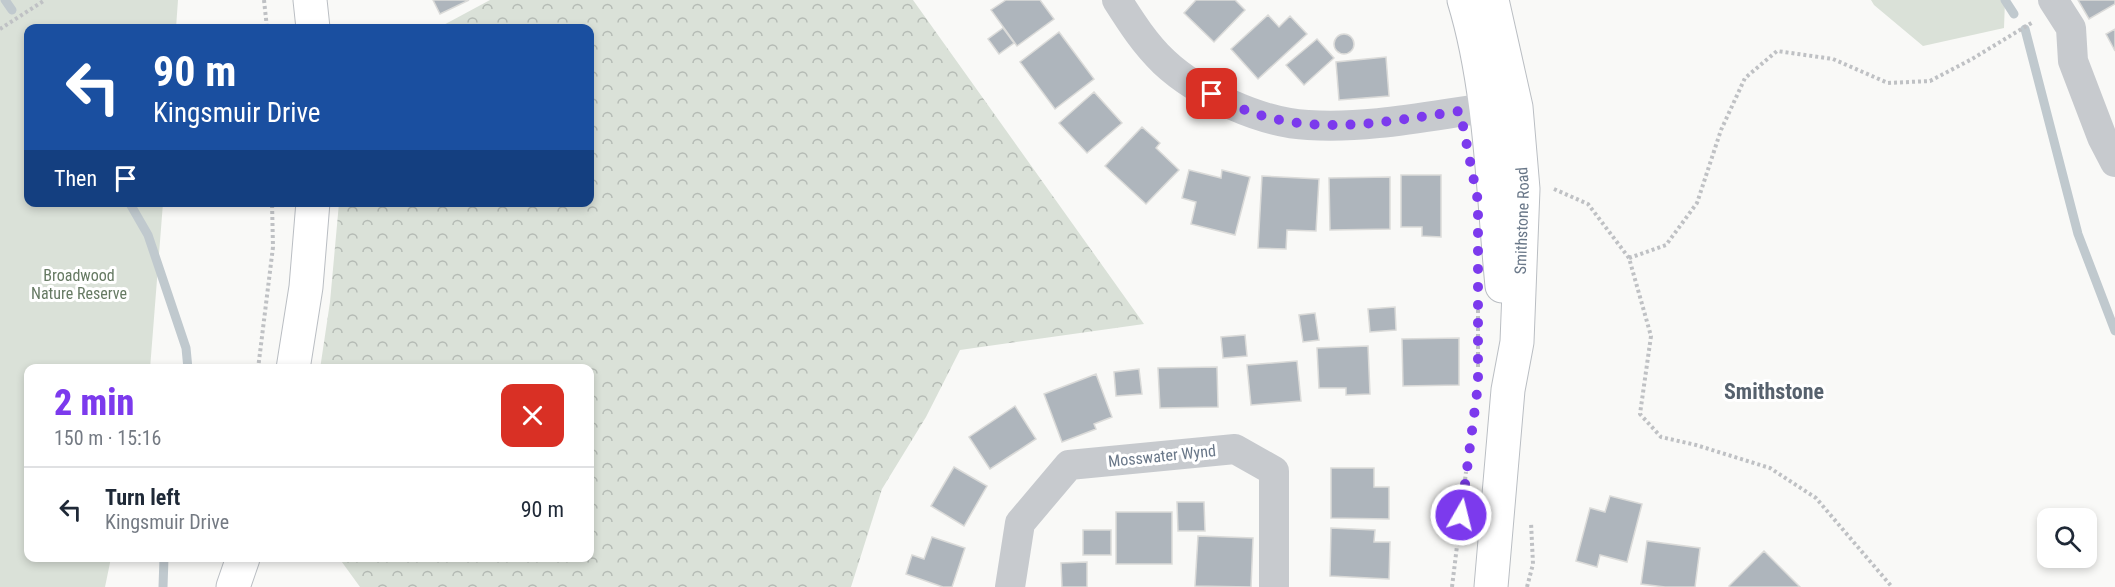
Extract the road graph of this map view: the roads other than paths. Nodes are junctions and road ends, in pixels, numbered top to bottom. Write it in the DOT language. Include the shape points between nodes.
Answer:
graph roads {
  1 [pos="310,0"];
  2 [pos="1118,0"];
  3 [pos="1464,0"];
  4 [pos="1491,0"];
  5 [pos="2055,4"];
  6 [pos="312,24"];
  7 [pos="1486,108"];
  8 [pos="2115,162"];
  9 [pos="313,207"];
  10 [pos="294,364"];
  11 [pos="1511,371"];
  12 [pos="242,562"];
  13 [pos="233,587"];
  14 [pos="1010,587"];
  15 [pos="1274,587"];
  16 [pos="1491,587"];
  1 -- 6 [label="street"];
  2 -- 7 [label="street" via="1138,33 1165,63 1229,105 1269,119 1307,126 1350,125"];
  3 -- 7 [label="street, Smithstone Road"];
  4 -- 7 [label="street" via="1498,102"];
  4 -- 11 [label="street, Smithstone Road" via="1516,107 1523,189 1517,342"];
  5 -- 8 [label="street" via="2071,28 2073,61"];
  7 -- 11 [label="street, Smithstone Road"];
  9 -- 10 [label="street"];
  11 -- 16 [label="street, Smithstone Road"];
  12 -- 13 [label="street"];
  14 -- 15 [label="street, Mosswater Wynd" via="1020,523 1069,465 1235,449 1274,471"];
}
